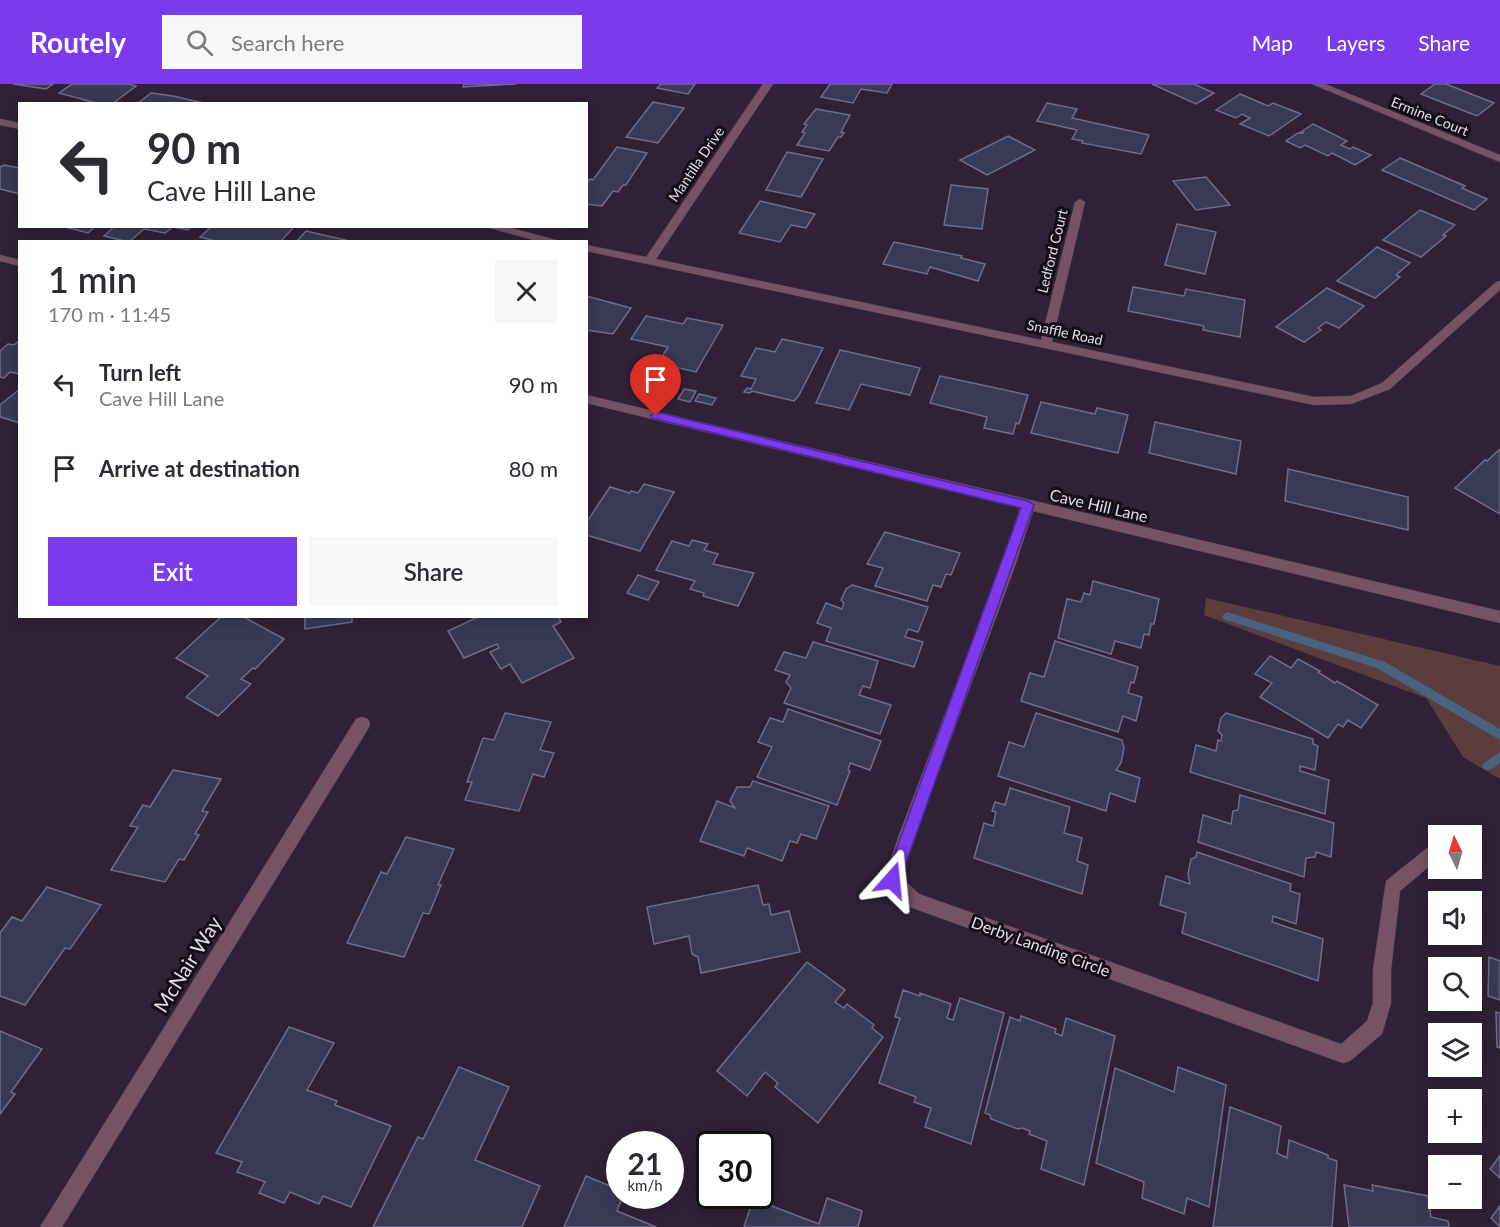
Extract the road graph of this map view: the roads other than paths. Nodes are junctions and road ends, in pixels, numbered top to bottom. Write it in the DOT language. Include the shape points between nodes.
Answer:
graph roads {
  1 [pos="768,84"];
  2 [pos="1317,84"];
  3 [pos="0,122"];
  4 [pos="18,126"];
  5 [pos="1500,159"];
  6 [pos="1080,202"];
  7 [pos="497,228"];
  8 [pos="549,240"];
  9 [pos="588,248"];
  10 [pos="0,258"];
  11 [pos="649,261"];
  12 [pos="18,262"];
  13 [pos="1500,284"];
  14 [pos="1046,343"];
  15 [pos="588,399"];
  16 [pos="1028,505"];
  17 [pos="1500,617"];
  18 [pos="362,724"];
  19 [pos="1428,857"];
  20 [pos="50,1227"];
  1 -- 11 [label="street, Mantilla Drive"];
  2 -- 5 [label="street, Ermine Court"];
  3 -- 4 [label="street"];
  6 -- 14 [label="street, Ledford Court"];
  7 -- 8 [label="street"];
  9 -- 11 [label="street, Snaffle Road"];
  10 -- 12 [label="street"];
  11 -- 14 [label="street, Snaffle Road"];
  13 -- 14 [label="street, Snaffle Road" via="1386,386 1347,402 1314,401"];
  15 -- 16 [label="street, Cave Hill Lane"];
  16 -- 17 [label="street, Cave Hill Lane"];
  16 -- 19 [label="street, Derby Landing Circle" via="892,880 913,900 1343,1054 1375,1027 1378,1019 1392,887"];
  18 -- 20 [label="street, McNair Way"];
}
